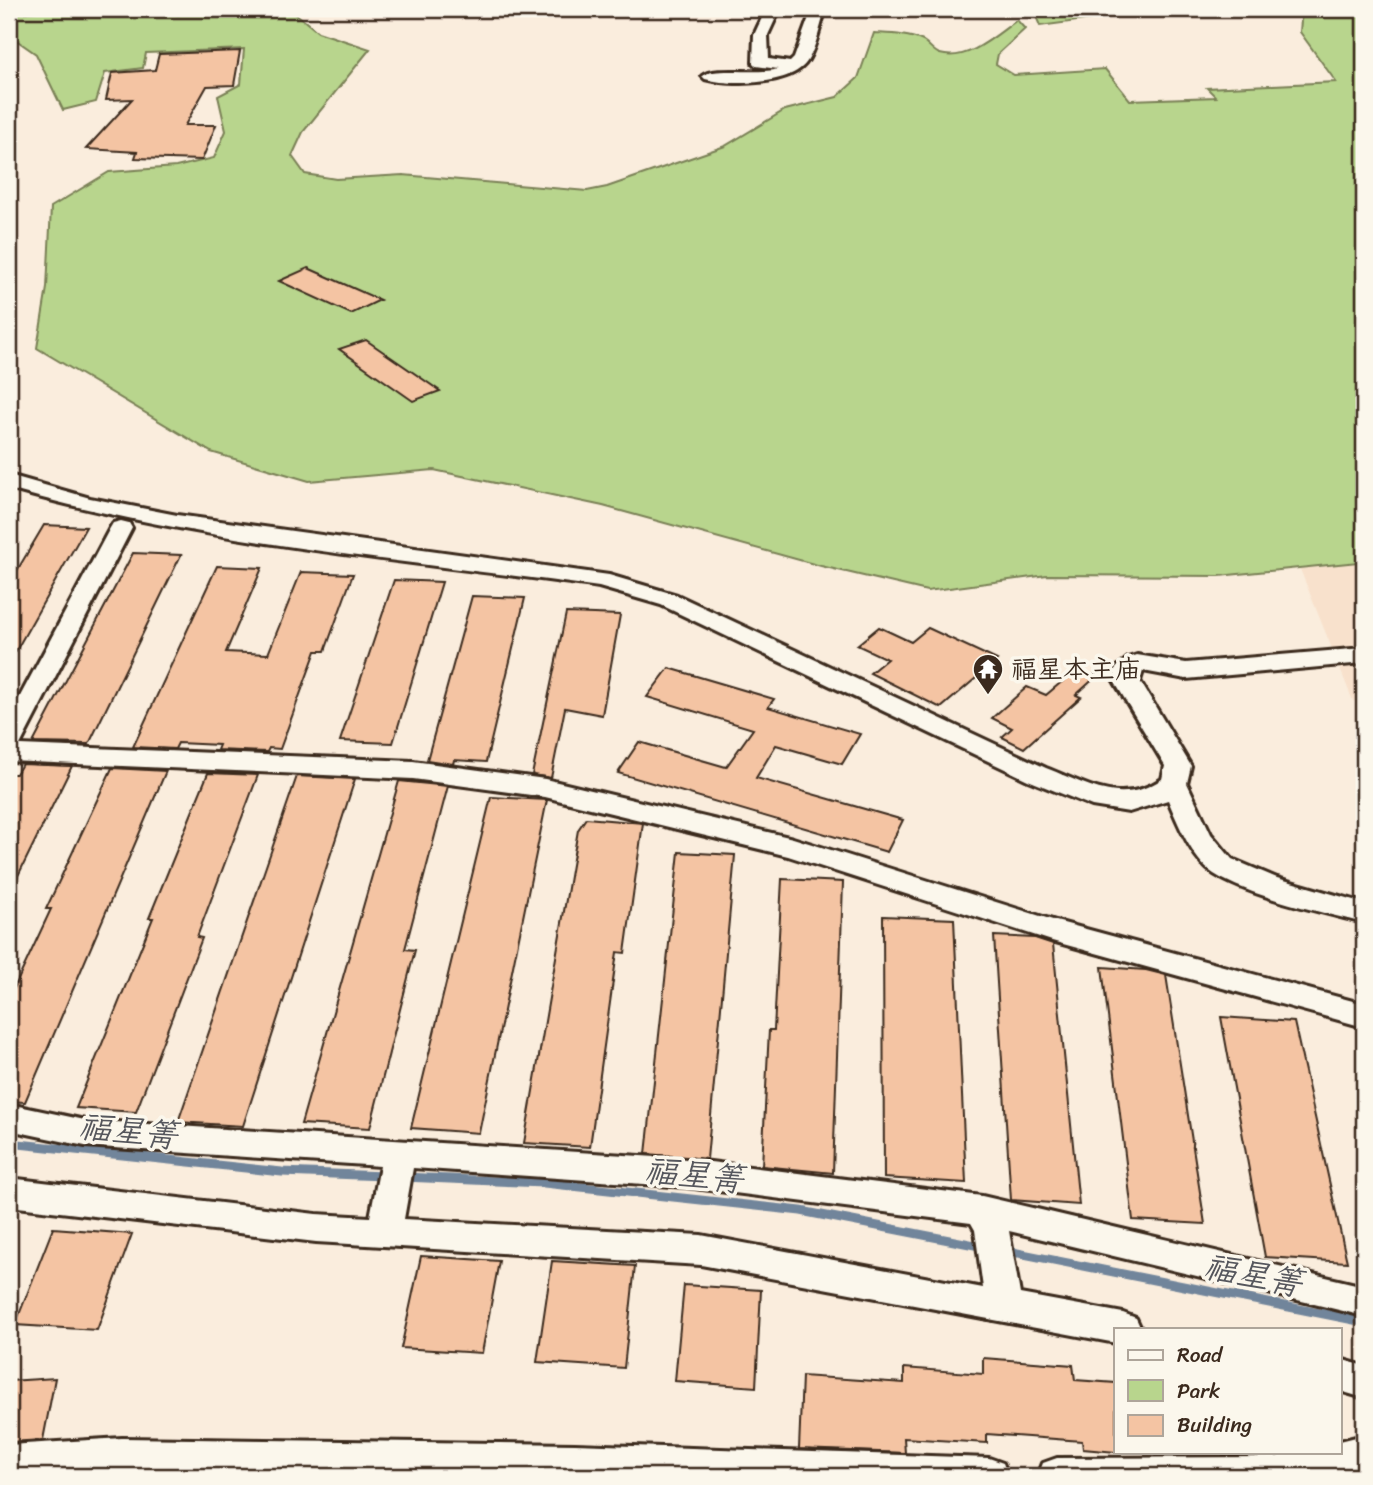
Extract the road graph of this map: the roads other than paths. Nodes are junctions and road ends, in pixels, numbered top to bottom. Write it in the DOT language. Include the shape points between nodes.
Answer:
graph roads {
  1 [pos="773,9"];
  2 [pos="819,9"];
  3 [pos="793,66"];
  4 [pos="710,76"];
  5 [pos="9,482"];
  6 [pos="121,528"];
  7 [pos="1364,655"];
  8 [pos="9,741"];
  9 [pos="9,753"];
  10 [pos="1174,783"];
  11 [pos="1364,913"];
  12 [pos="1364,1016"];
  13 [pos="9,1117"];
  14 [pos="396,1157"];
  15 [pos="9,1192"];
  16 [pos="987,1220"];
  17 [pos="384,1232"];
  18 [pos="1364,1301"];
  19 [pos="1004,1307"];
  20 [pos="1118,1328"];
  21 [pos="1342,1376"];
  22 [pos="1364,1382"];
  23 [pos="1364,1453"];
  24 [pos="9,1463"];
  25 [pos="989,1476"];
  26 [pos="1057,1476"];
  1 -- 3 [label="street" via="761,35 761,63"];
  2 -- 3 [label="street" via="801,60"];
  3 -- 4 [label="street" via="760,76"];
  5 -- 10 [label="street" via="177,522 614,583 669,600 1037,774 1102,800 1142,800"];
  6 -- 8 [label="street"];
  7 -- 10 [label="street" via="1186,671 1150,663 1128,668 1127,681 1178,766"];
  9 -- 12 [label="street" via="413,770 545,788 793,848 1052,930"];
  10 -- 11 [label="street" via="1199,838 1222,866 1267,886"];
  13 -- 14 [label="street" via="85,1133"];
  14 -- 16 [label="street" via="687,1173"];
  14 -- 17 [label="street"];
  15 -- 17 [label="street"];
  16 -- 18 [label="street"];
  16 -- 19 [label="street"];
  17 -- 19 [label="street" via="701,1250"];
  19 -- 20 [label="street"];
  21 -- 22 [label="street"];
  23 -- 26 [label="street" via="1275,1475"];
  24 -- 25 [label="street" via="122,1456 575,1462"];
}
